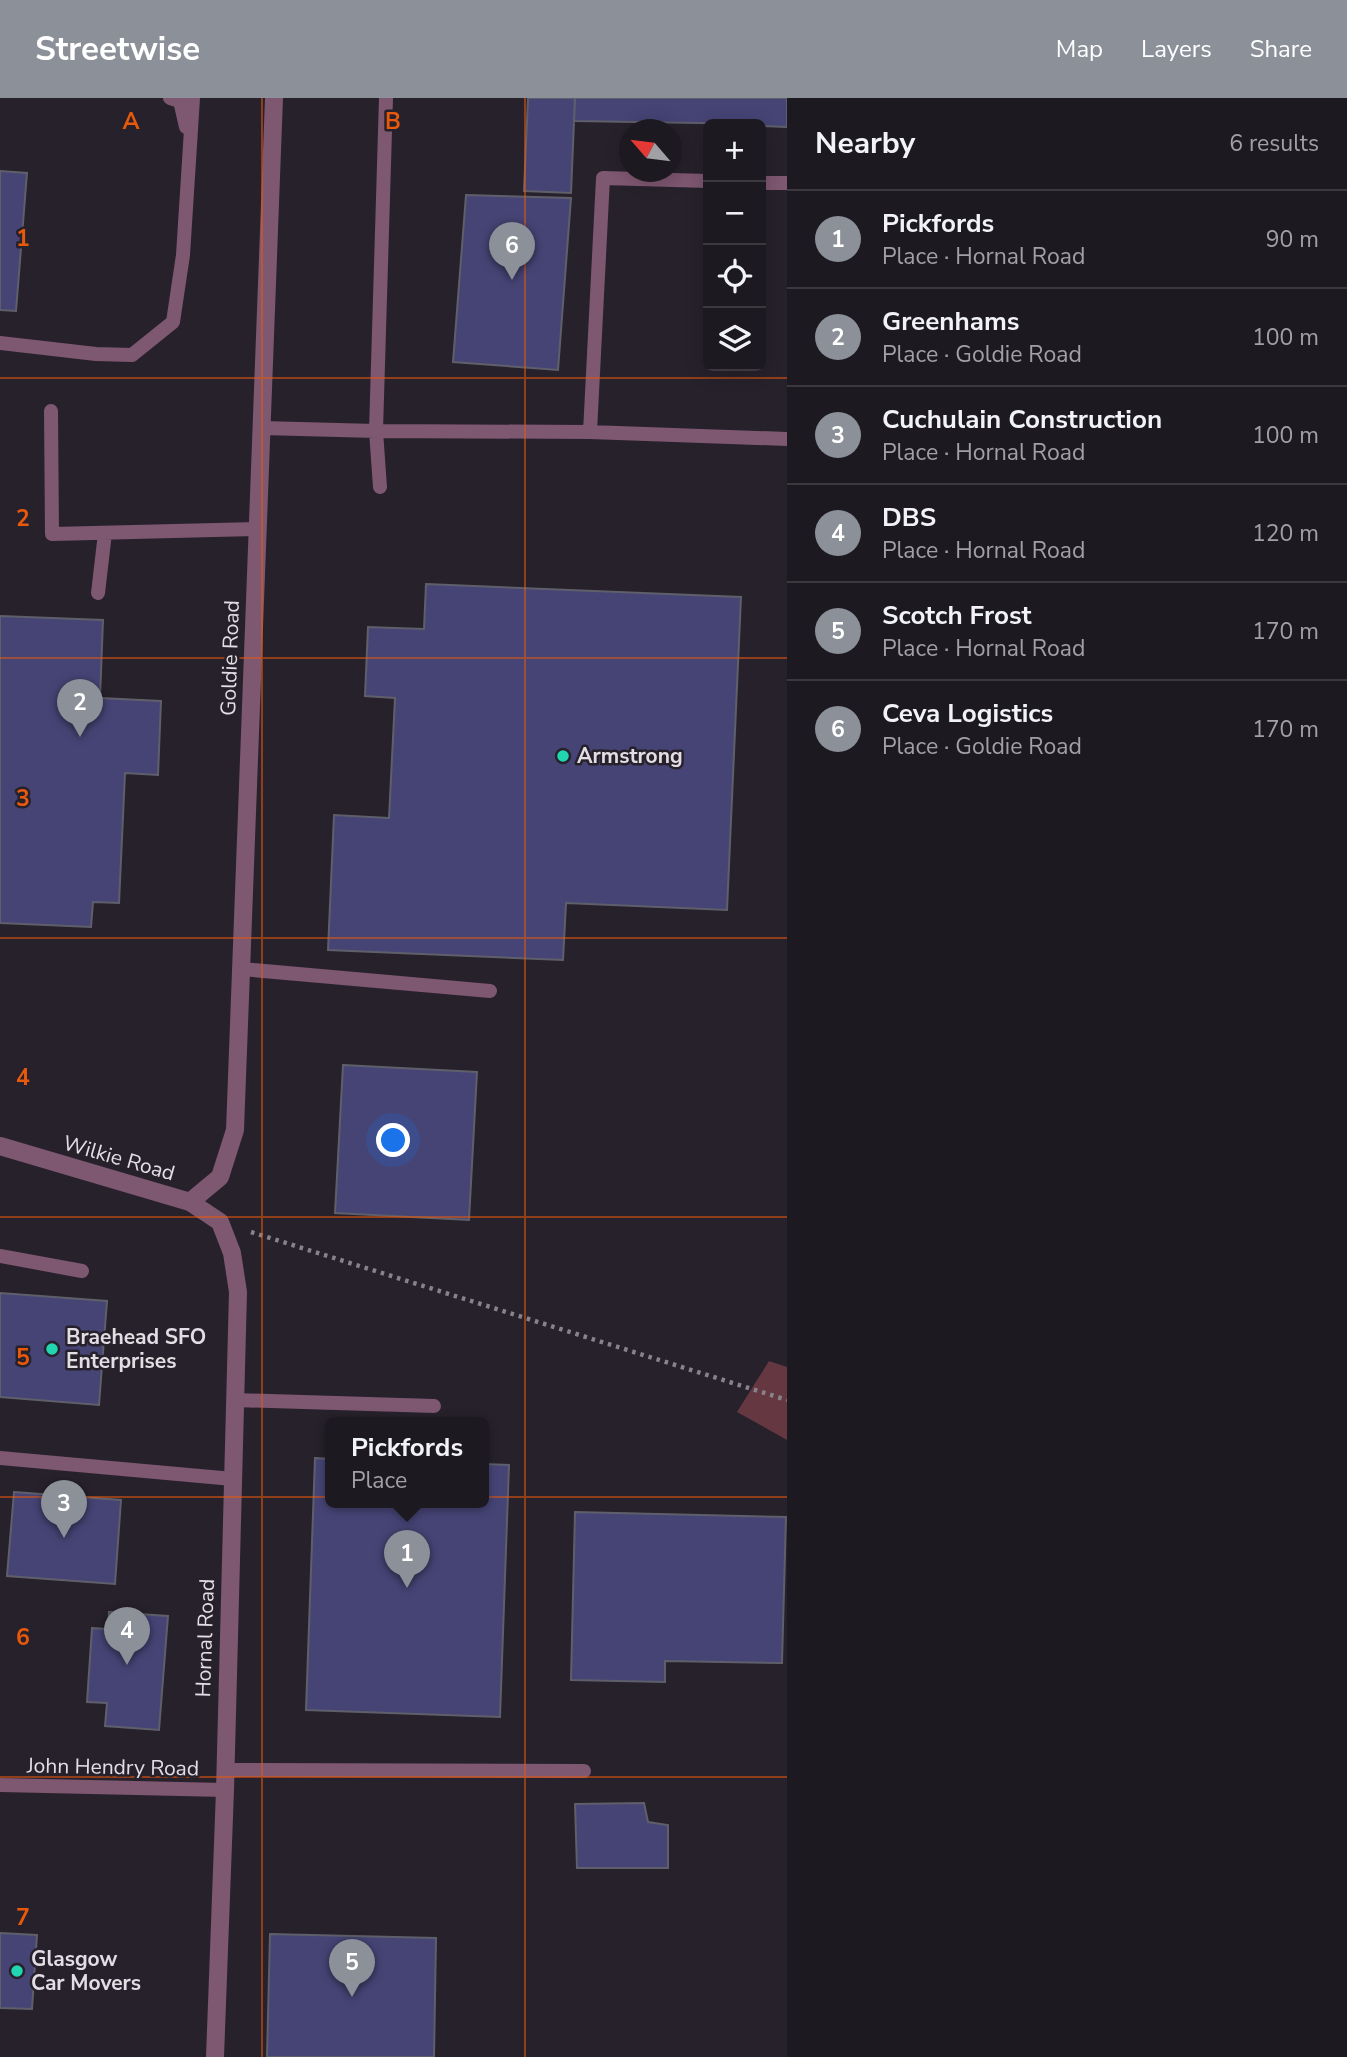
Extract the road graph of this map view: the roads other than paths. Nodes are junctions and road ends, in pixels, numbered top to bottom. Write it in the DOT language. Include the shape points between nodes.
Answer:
graph roads {
  1 [pos="170,98"];
  2 [pos="193,98"];
  3 [pos="274,98"];
  4 [pos="386,98"];
  5 [pos="190,146"];
  6 [pos="703,181"];
  7 [pos="766,183"];
  8 [pos="787,183"];
  9 [pos="0,343"];
  10 [pos="51,411"];
  11 [pos="262,428"];
  12 [pos="376,431"];
  13 [pos="590,432"];
  14 [pos="787,439"];
  15 [pos="380,487"];
  16 [pos="258,529"];
  17 [pos="105,533"];
  18 [pos="98,593"];
  19 [pos="241,969"];
  20 [pos="490,991"];
  21 [pos="0,1146"];
  22 [pos="190,1202"];
  23 [pos="220,1222"];
  24 [pos="0,1256"];
  25 [pos="82,1271"];
  26 [pos="235,1400"];
  27 [pos="434,1406"];
  28 [pos="0,1458"];
  29 [pos="233,1479"];
  30 [pos="224,1770"];
  31 [pos="584,1771"];
  32 [pos="0,1785"];
  33 [pos="225,1790"];
  34 [pos="215,2057"];
  1 -- 5 [label="lane" via="180,101"];
  2 -- 5 [label="lane"];
  3 -- 11 [label="street, Goldie Road"];
  4 -- 12 [label="lane"];
  5 -- 9 [label="lane" via="183,255 173,322 132,355"];
  6 -- 13 [label="lane" via="603,178"];
  7 -- 8 [label="lane"];
  10 -- 17 [label="lane" via="52,534"];
  11 -- 12 [label="lane"];
  11 -- 16 [label="street, Goldie Road"];
  12 -- 13 [label="lane"];
  12 -- 15 [label="lane"];
  13 -- 14 [label="lane"];
  16 -- 17 [label="lane"];
  16 -- 19 [label="street, Goldie Road"];
  17 -- 18 [label="lane"];
  19 -- 20 [label="lane"];
  19 -- 22 [label="street, Goldie Road" via="235,1130 220,1177"];
  21 -- 22 [label="street, Wilkie Road"];
  22 -- 23 [label="street, Wilkie Road"];
  23 -- 26 [label="street, Hornal Road" via="232,1253 238,1292"];
  24 -- 25 [label="lane"];
  26 -- 27 [label="lane"];
  26 -- 29 [label="street, Hornal Road"];
  28 -- 29 [label="lane"];
  29 -- 30 [label="street, Hornal Road"];
  30 -- 31 [label="lane"];
  30 -- 33 [label="street, Hornal Road"];
  32 -- 33 [label="lane, John Hendry Road"];
  33 -- 34 [label="street, Hornal Road"];
}
